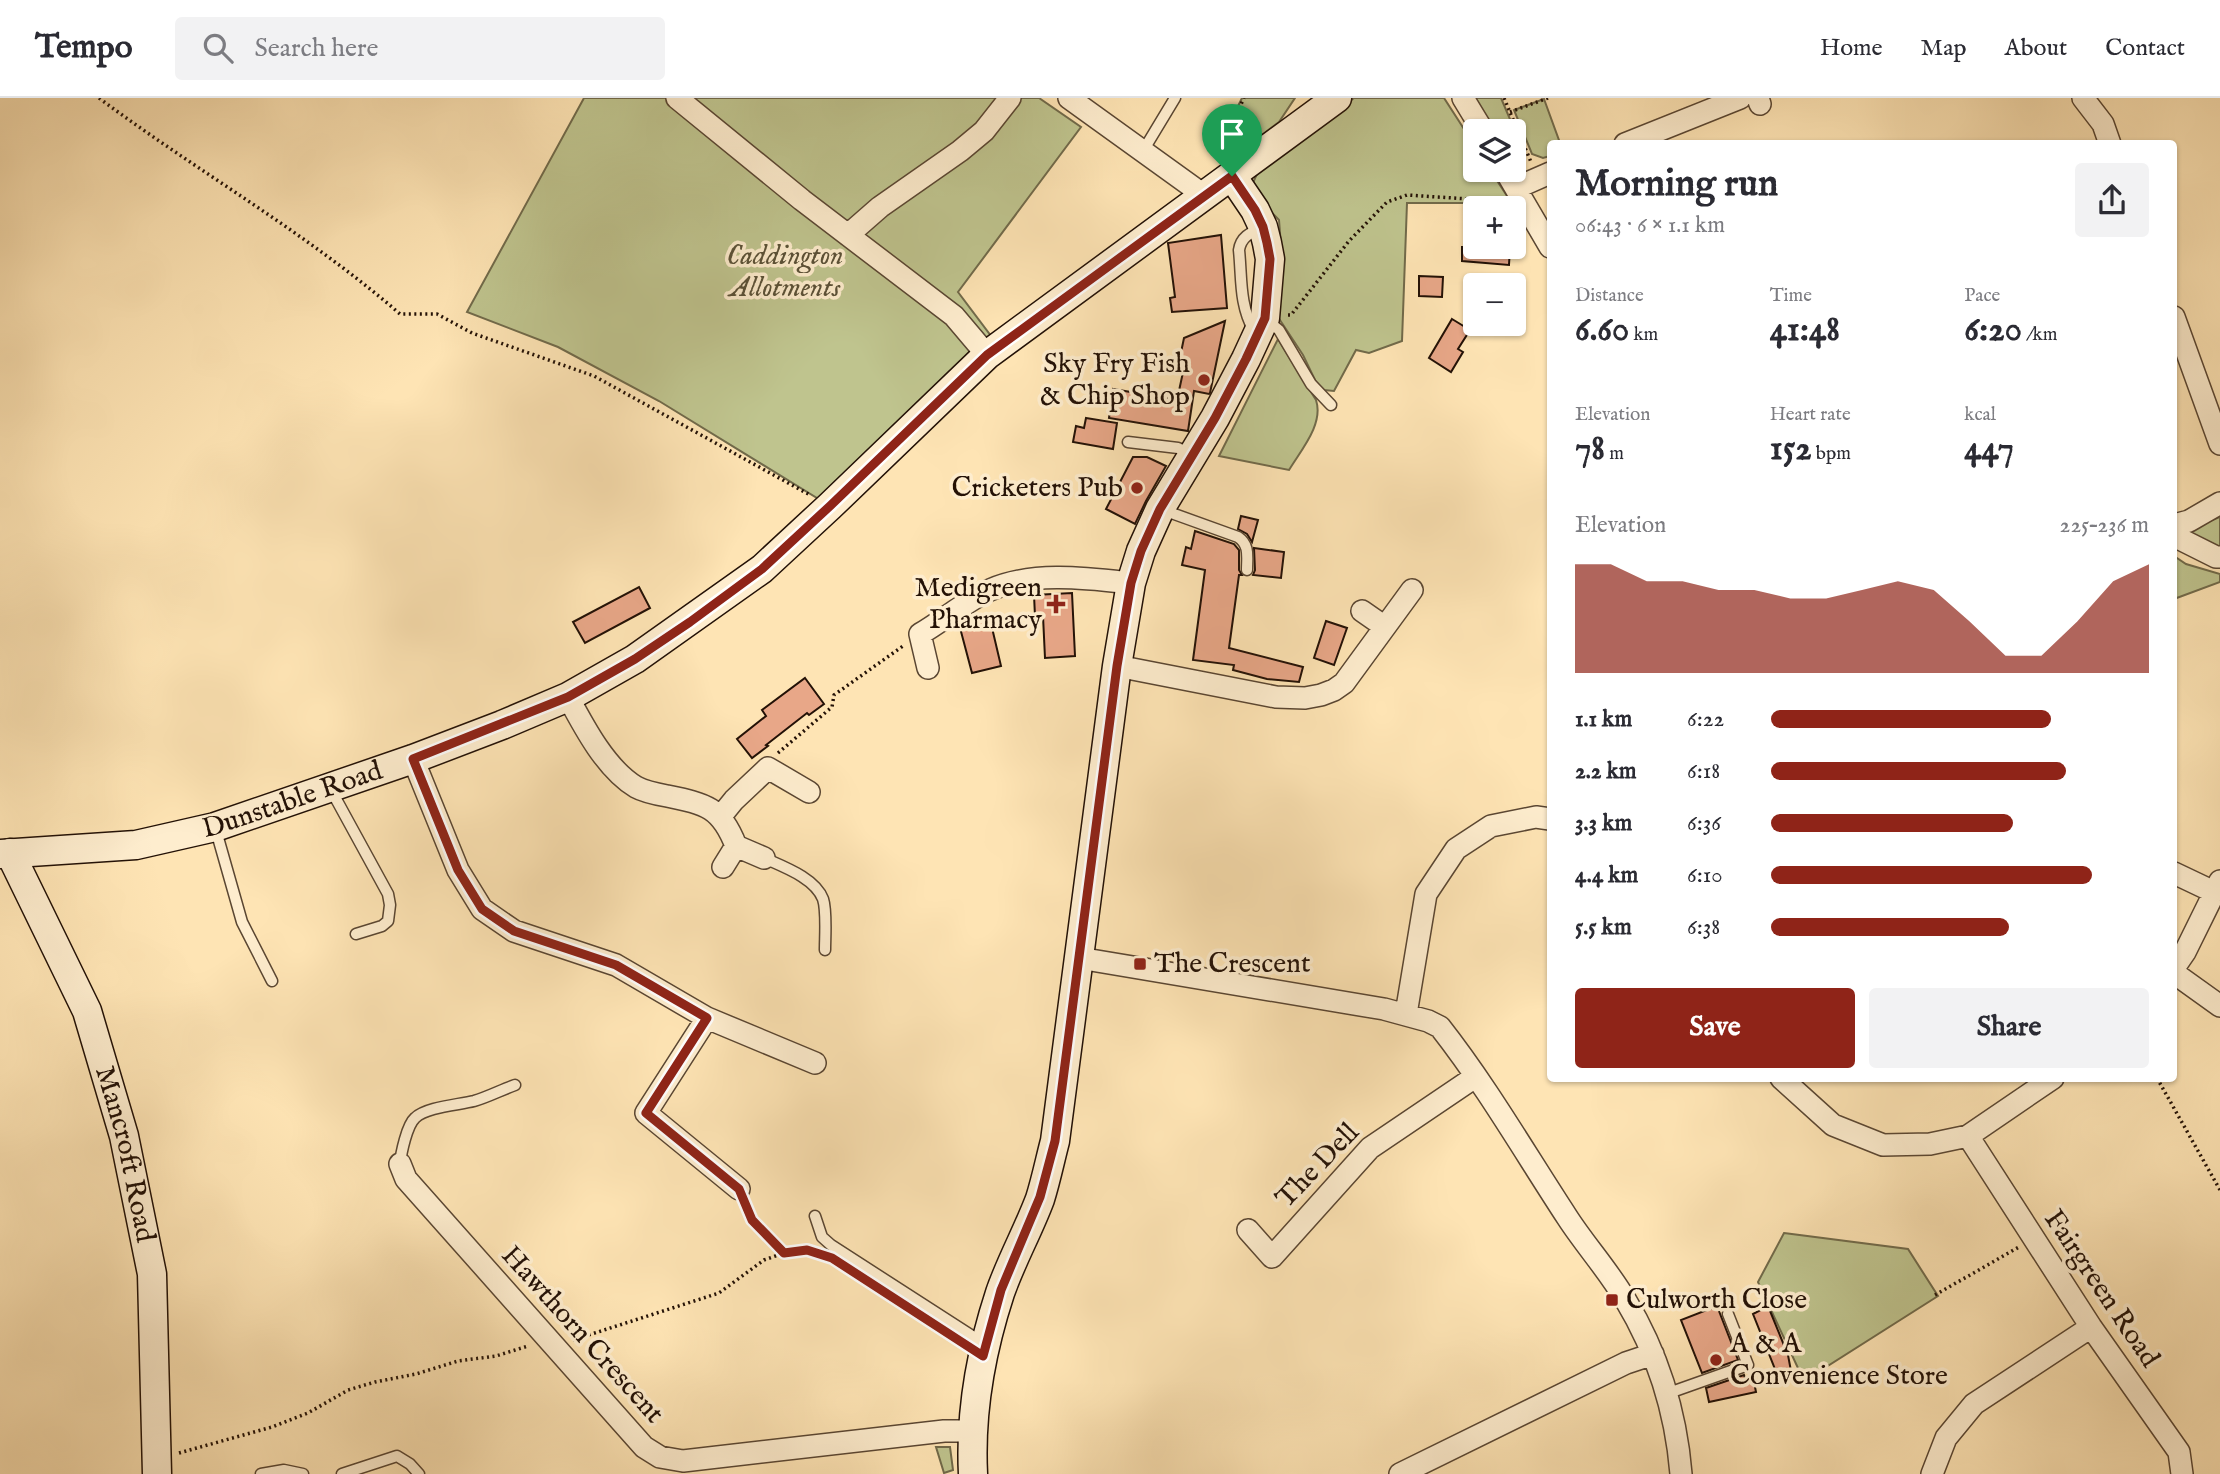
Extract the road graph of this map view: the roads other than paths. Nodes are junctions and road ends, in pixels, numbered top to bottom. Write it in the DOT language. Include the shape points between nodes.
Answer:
graph roads {
  1 [pos="677,98"];
  2 [pos="1010,98"];
  3 [pos="1069,98"];
  4 [pos="1175,98"];
  5 [pos="1463,98"];
  6 [pos="2083,98"];
  7 [pos="1333,99"];
  8 [pos="1753,100"];
  9 [pos="1476,119"];
  10 [pos="1637,140"];
  11 [pos="2109,140"];
  12 [pos="1143,151"];
  13 [pos="1235,173"];
  14 [pos="1544,176"];
  15 [pos="1516,188"];
  16 [pos="1205,196"];
  17 [pos="848,235"];
  18 [pos="1547,242"];
  19 [pos="2177,325"];
  20 [pos="1261,327"];
  21 [pos="987,355"];
  22 [pos="1331,405"];
  23 [pos="1128,442"];
  24 [pos="2220,444"];
  25 [pos="1193,455"];
  26 [pos="2220,503"];
  27 [pos="1160,509"];
  28 [pos="2177,524"];
  29 [pos="2177,538"];
  30 [pos="2220,557"];
  31 [pos="1247,570"];
  32 [pos="1131,583"];
  33 [pos="1412,590"];
  34 [pos="1362,611"];
  35 [pos="1385,627"];
  36 [pos="1117,666"];
  37 [pos="928,668"];
  38 [pos="568,697"];
  39 [pos="413,759"];
  40 [pos="330,788"];
  41 [pos="809,792"];
  42 [pos="721,816"];
  43 [pos="1547,819"];
  44 [pos="215,827"];
  45 [pos="736,846"];
  46 [pos="5,853"];
  47 [pos="764,858"];
  48 [pos="723,867"];
  49 [pos="2177,874"];
  50 [pos="2217,886"];
  51 [pos="356,934"];
  52 [pos="825,950"];
  53 [pos="1079,958"];
  54 [pos="2177,966"];
  55 [pos="2177,973"];
  56 [pos="272,981"];
  57 [pos="2220,1006"];
  58 [pos="1406,1014"];
  59 [pos="707,1018"];
  60 [pos="815,1063"];
  61 [pos="1475,1077"];
  62 [pos="1774,1082"];
  63 [pos="2047,1082"];
  64 [pos="515,1085"];
  65 [pos="1968,1136"];
  66 [pos="400,1164"];
  67 [pos="739,1189"];
  68 [pos="815,1216"];
  69 [pos="1248,1230"];
  70 [pos="1728,1314"];
  71 [pos="2091,1327"];
  72 [pos="985,1345"];
  73 [pos="1653,1354"];
  74 [pos="1666,1394"];
  75 [pos="973,1431"];
  76 [pos="157,1467"];
  77 [pos="261,1474"];
  78 [pos="303,1474"];
  79 [pos="342,1474"];
  80 [pos="419,1474"];
  81 [pos="973,1474"];
  82 [pos="1399,1474"];
  83 [pos="1681,1474"];
  84 [pos="1932,1474"];
  85 [pos="2182,1474"];
  1 -- 17 [label="street"];
  2 -- 17 [label="street" via="984,131"];
  3 -- 12 [label="street"];
  4 -- 12 [label="lane"];
  5 -- 9 [label="street"];
  6 -- 11 [label="street" via="2103,124"];
  7 -- 13 [label="street, Dunstable Road"];
  8 -- 10 [label="street"];
  12 -- 16 [label="street"];
  13 -- 16 [label="street, Dunstable Road"];
  13 -- 20 [label="street" via="1263,227 1270,259"];
  14 -- 15 [label="street"];
  15 -- 18 [label="street"];
  16 -- 21 [label="street, Dunstable Road"];
  17 -- 21 [label="street" via="954,316"];
  19 -- 24 [label="street"];
  20 -- 22 [label="lane" via="1279,330 1304,374"];
  20 -- 25 [label="street"];
  21 -- 38 [label="street, Dunstable Road" via="762,569 635,659"];
  23 -- 25 [label="lane" via="1178,448"];
  25 -- 27 [label="street"];
  26 -- 28 [label="street"];
  27 -- 31 [label="lane" via="1238,537 1247,548"];
  27 -- 32 [label="street"];
  29 -- 30 [label="street"];
  32 -- 36 [label="street"];
  32 -- 37 [label="street" via="1027,580 990,590 920,634"];
  33 -- 35 [label="street"];
  34 -- 35 [label="street"];
  35 -- 36 [label="street" via="1344,683 1313,696 1276,697"];
  36 -- 53 [label="street"];
  38 -- 39 [label="street, Dunstable Road"];
  38 -- 42 [label="street" via="621,776 649,793 707,807"];
  39 -- 40 [label="street, Dunstable Road"];
  39 -- 59 [label="street" via="458,870 482,909 514,931 616,965"];
  40 -- 44 [label="street, Dunstable Road"];
  40 -- 51 [label="lane" via="390,905 388,921"];
  41 -- 42 [label="street" via="772,761"];
  42 -- 45 [label="street"];
  43 -- 58 [label="street" via="1491,826 1456,849 1426,894"];
  44 -- 46 [label="street, Dunstable Road" via="136,845"];
  44 -- 56 [label="lane" via="242,922"];
  45 -- 47 [label="street"];
  45 -- 48 [label="street"];
  46 -- 76 [label="street, Mancroft Road" via="87,1011 124,1136 152,1274"];
  47 -- 52 [label="lane" via="790,870 819,893 824,901"];
  49 -- 50 [label="street"];
  50 -- 54 [label="street"];
  53 -- 58 [label="street"];
  53 -- 72 [label="street" via="1055,1141 1040,1197 1001,1290"];
  55 -- 57 [label="street"];
  58 -- 61 [label="street" via="1440,1027"];
  59 -- 60 [label="street"];
  59 -- 67 [label="street" via="637,1108"];
  61 -- 69 [label="street, The Dell" via="1370,1148 1272,1256"];
  61 -- 73 [label="street" via="1567,1220 1625,1298"];
  62 -- 65 [label="street" via="1833,1125 1882,1145 1930,1144"];
  63 -- 65 [label="street"];
  64 -- 66 [label="lane" via="414,1118"];
  65 -- 71 [label="street, Fairgreen Road"];
  66 -- 75 [label="street, Hawthorn Crescent" via="406,1179 652,1453 682,1461"];
  68 -- 72 [label="lane" via="822,1237 831,1245"];
  70 -- 74 [label="lane" via="1748,1365"];
  71 -- 84 [label="street" via="1974,1404 1947,1437"];
  71 -- 85 [label="street, Fairgreen Road" via="2179,1452"];
  72 -- 75 [label="street"];
  73 -- 74 [label="street"];
  73 -- 82 [label="street"];
  74 -- 83 [label="street"];
  75 -- 81 [label="street"];
  77 -- 78 [label="lane" via="284,1469"];
  79 -- 80 [label="lane" via="397,1456"];
}
